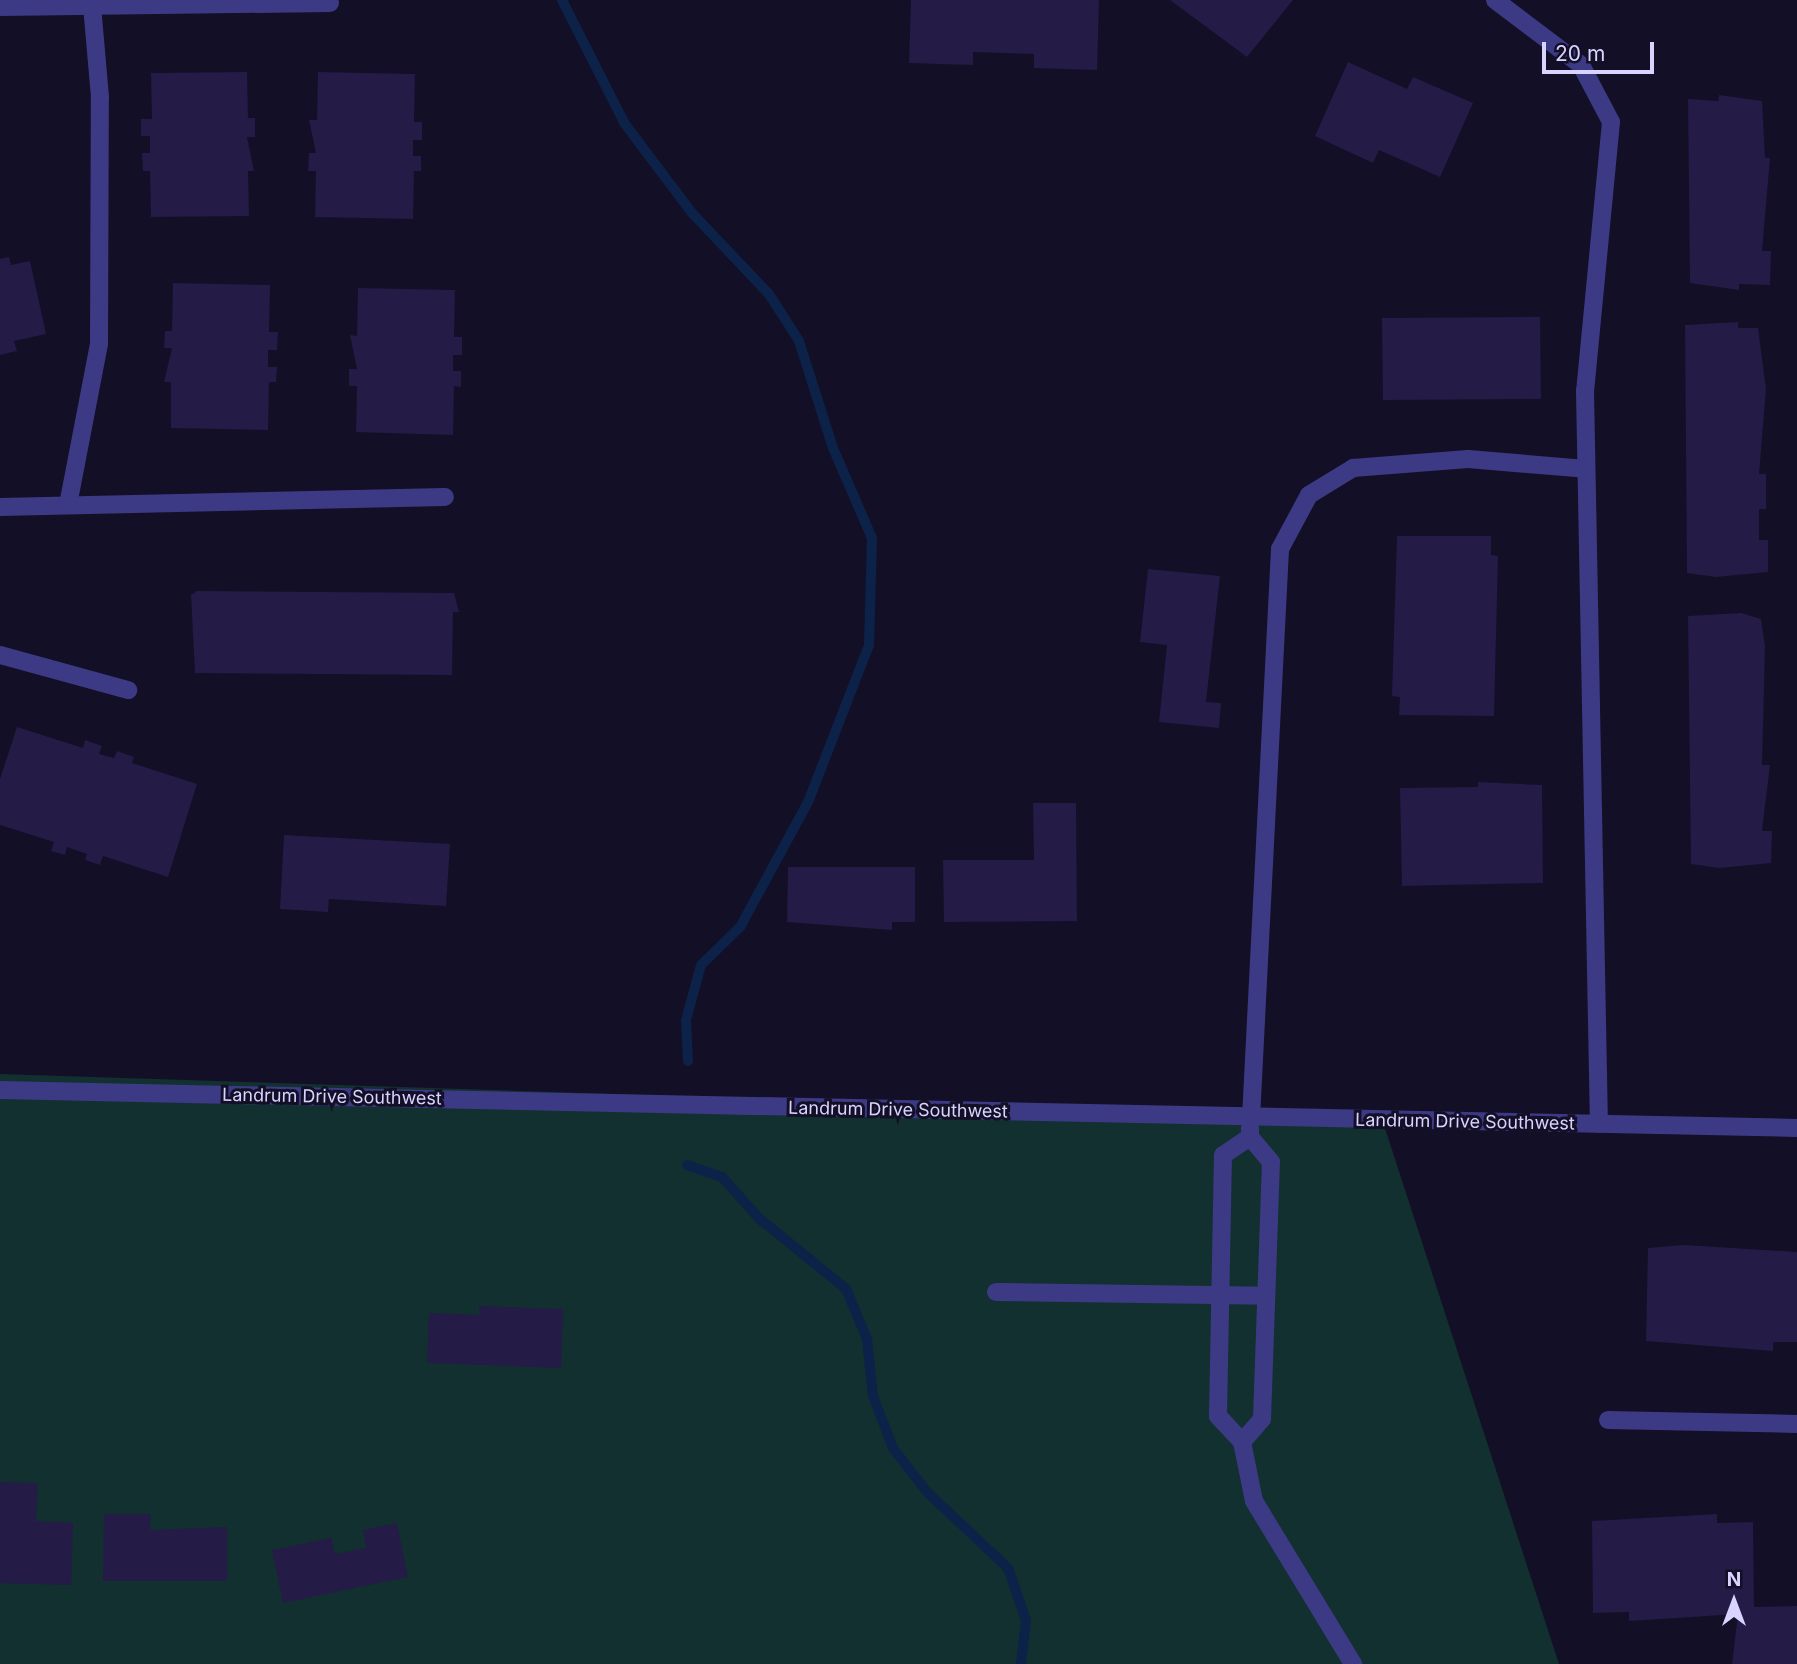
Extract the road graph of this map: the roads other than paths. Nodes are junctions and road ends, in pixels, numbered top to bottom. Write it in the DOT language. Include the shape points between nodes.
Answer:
graph roads {
  1 [pos="1494,0"];
  2 [pos="330,4"];
  3 [pos="92,6"];
  4 [pos="0,7"];
  5 [pos="1586,469"];
  6 [pos="445,497"];
  7 [pos="68,505"];
  8 [pos="0,507"];
  9 [pos="0,655"];
  10 [pos="128,690"];
  11 [pos="0,1090"];
  12 [pos="1251,1118"];
  13 [pos="1599,1124"];
  14 [pos="1797,1128"];
  15 [pos="1250,1138"];
  16 [pos="996,1292"];
  17 [pos="1219,1296"];
  18 [pos="1266,1296"];
  19 [pos="1608,1420"];
  20 [pos="1797,1424"];
  21 [pos="1242,1442"];
  22 [pos="1353,1664"];
  1 -- 5 [label="street" via="1581,65 1611,122 1585,391"];
  2 -- 3 [label="street"];
  3 -- 4 [label="street"];
  3 -- 7 [label="street" via="100,97 99,344"];
  5 -- 12 [label="street" via="1468,459 1353,468 1309,495 1280,549"];
  5 -- 13 [label="street"];
  6 -- 7 [label="street"];
  7 -- 8 [label="street"];
  9 -- 10 [label="street"];
  11 -- 12 [label="street, Landrum Drive Southwest"];
  12 -- 13 [label="street, Landrum Drive Southwest"];
  12 -- 15 [label="street"];
  13 -- 14 [label="street, Landrum Drive Southwest"];
  15 -- 17 [label="street" via="1223,1155"];
  15 -- 18 [label="street" via="1271,1162"];
  16 -- 17 [label="street"];
  17 -- 18 [label="street"];
  17 -- 21 [label="street" via="1218,1416"];
  18 -- 21 [label="street" via="1262,1419"];
  19 -- 20 [label="street"];
  21 -- 22 [label="street" via="1254,1501"];
}
